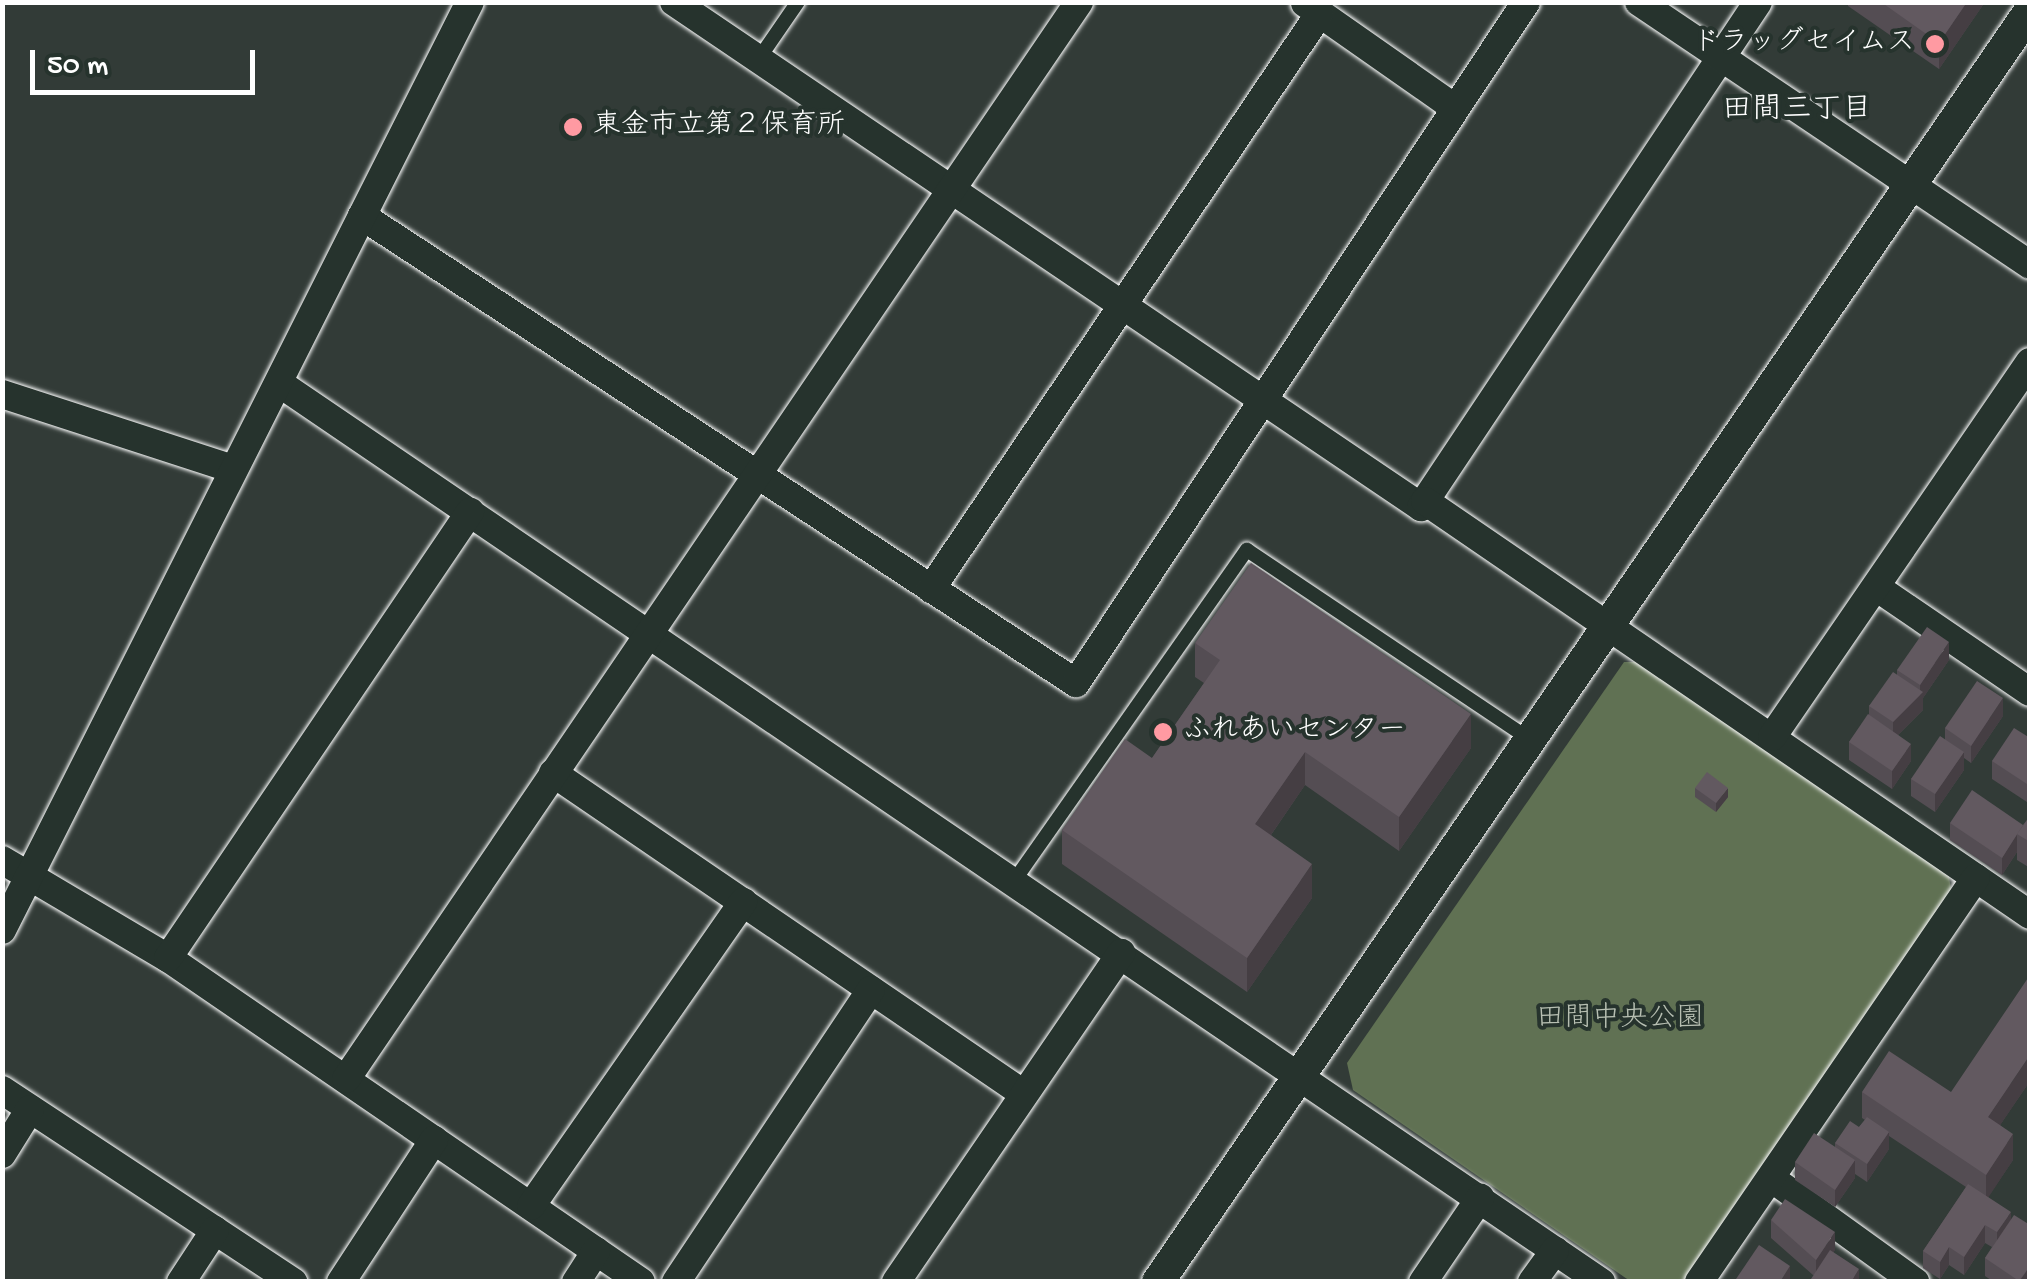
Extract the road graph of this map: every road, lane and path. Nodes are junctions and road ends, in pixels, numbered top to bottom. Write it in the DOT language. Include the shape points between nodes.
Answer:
graph roads {
  1 [pos="470,2"];
  2 [pos="674,2"];
  3 [pos="798,2"];
  4 [pos="1079,2"];
  5 [pos="1526,2"];
  6 [pos="1639,2"];
  7 [pos="1758,2"];
  8 [pos="1313,8"];
  9 [pos="2030,10"];
  10 [pos="760,57"];
  11 [pos="1722,58"];
  12 [pos="1456,108"];
  13 [pos="1910,187"];
  14 [pos="950,192"];
  15 [pos="362,216"];
  16 [pos="2030,265"];
  17 [pos="1123,308"];
  18 [pos="2030,362"];
  19 [pos="278,383"];
  20 [pos="2,394"];
  21 [pos="1262,400"];
  22 [pos="233,469"];
  23 [pos="757,474"];
  24 [pos="1425,501"];
  25 [pos="470,512"];
  26 [pos="1876,587"];
  27 [pos="931,589"];
  28 [pos="1606,626"];
  29 [pos="648,633"];
  30 [pos="2030,692"];
  31 [pos="1772,737"];
  32 [pos="1529,739"];
  33 [pos="553,773"];
  34 [pos="2,860"];
  35 [pos="28,875"];
  36 [pos="1976,878"];
  37 [pos="1014,881"];
  38 [pos="743,902"];
  39 [pos="2030,915"];
  40 [pos="2,930"];
  41 [pos="1121,953"];
  42 [pos="168,958"];
  43 [pos="871,990"];
  44 [pos="1300,1074"];
  45 [pos="346,1080"];
  46 [pos="2,1090"];
  47 [pos="1024,1094"];
  48 [pos="30,1108"];
  49 [pos="434,1140"];
  50 [pos="2,1154"];
  51 [pos="1771,1178"];
  52 [pos="1480,1198"];
  53 [pos="530,1206"];
  54 [pos="216,1230"];
  55 [pos="1555,1250"];
  56 [pos="596,1251"];
  57 [pos="181,1282"];
  58 [pos="294,1282"];
  59 [pos="341,1282"];
  60 [pos="576,1282"];
  61 [pos="641,1282"];
  62 [pos="676,1282"];
  63 [pos="896,1282"];
  64 [pos="1158,1282"];
  65 [pos="1423,1282"];
  66 [pos="1532,1282"];
  67 [pos="1600,1282"];
  68 [pos="1699,1282"];
  69 [pos="1916,1282"];
  1 -- 15 [label="street"];
  2 -- 10 [label="street"];
  3 -- 10 [label="lane"];
  4 -- 14 [label="street"];
  5 -- 12 [label="street"];
  6 -- 11 [label="street"];
  7 -- 11 [label="street"];
  8 -- 12 [label="street"];
  8 -- 17 [label="street"];
  9 -- 13 [label="street"];
  10 -- 14 [label="street"];
  11 -- 13 [label="street"];
  11 -- 24 [label="street"];
  12 -- 21 [label="street"];
  13 -- 16 [label="street"];
  13 -- 28 [label="street"];
  14 -- 17 [label="street"];
  14 -- 23 [label="street"];
  15 -- 19 [label="street"];
  15 -- 23 [label="street"];
  17 -- 21 [label="street"];
  17 -- 27 [label="street"];
  18 -- 26 [label="street"];
  19 -- 22 [label="street"];
  19 -- 25 [label="street"];
  20 -- 22 [label="street"];
  21 -- 24 [label="street" via="1421,507"];
  21 -- 27 [label="street" via="1076,683"];
  22 -- 35 [label="street"];
  23 -- 27 [label="street"];
  23 -- 29 [label="street"];
  24 -- 28 [label="street"];
  25 -- 29 [label="street"];
  25 -- 42 [label="street"];
  26 -- 30 [label="street"];
  26 -- 31 [label="street"];
  28 -- 31 [label="street"];
  28 -- 32 [label="street"];
  29 -- 33 [label="street"];
  29 -- 37 [label="street"];
  31 -- 36 [label="street"];
  32 -- 37 [label="lane" via="1246,550"];
  32 -- 44 [label="street"];
  33 -- 38 [label="street"];
  33 -- 45 [label="street"];
  34 -- 35 [label="street"];
  35 -- 40 [label="street"];
  35 -- 42 [label="street"];
  36 -- 39 [label="street"];
  36 -- 51 [label="street"];
  37 -- 41 [label="street"];
  38 -- 43 [label="street"];
  38 -- 53 [label="street"];
  41 -- 44 [label="street"];
  41 -- 47 [label="street"];
  42 -- 45 [label="street"];
  43 -- 47 [label="street"];
  43 -- 62 [label="street"];
  44 -- 52 [label="street"];
  44 -- 64 [label="street"];
  45 -- 49 [label="street"];
  46 -- 48 [label="street"];
  47 -- 63 [label="street"];
  48 -- 50 [label="street"];
  48 -- 54 [label="street"];
  49 -- 53 [label="street"];
  49 -- 59 [label="street"];
  51 -- 68 [label="street"];
  51 -- 69 [label="street"];
  52 -- 55 [label="street"];
  52 -- 65 [label="street"];
  53 -- 56 [label="street"];
  54 -- 57 [label="street"];
  54 -- 58 [label="street"];
  55 -- 66 [label="street"];
  55 -- 67 [label="street"];
  56 -- 60 [label="street"];
  56 -- 61 [label="street"];
}
